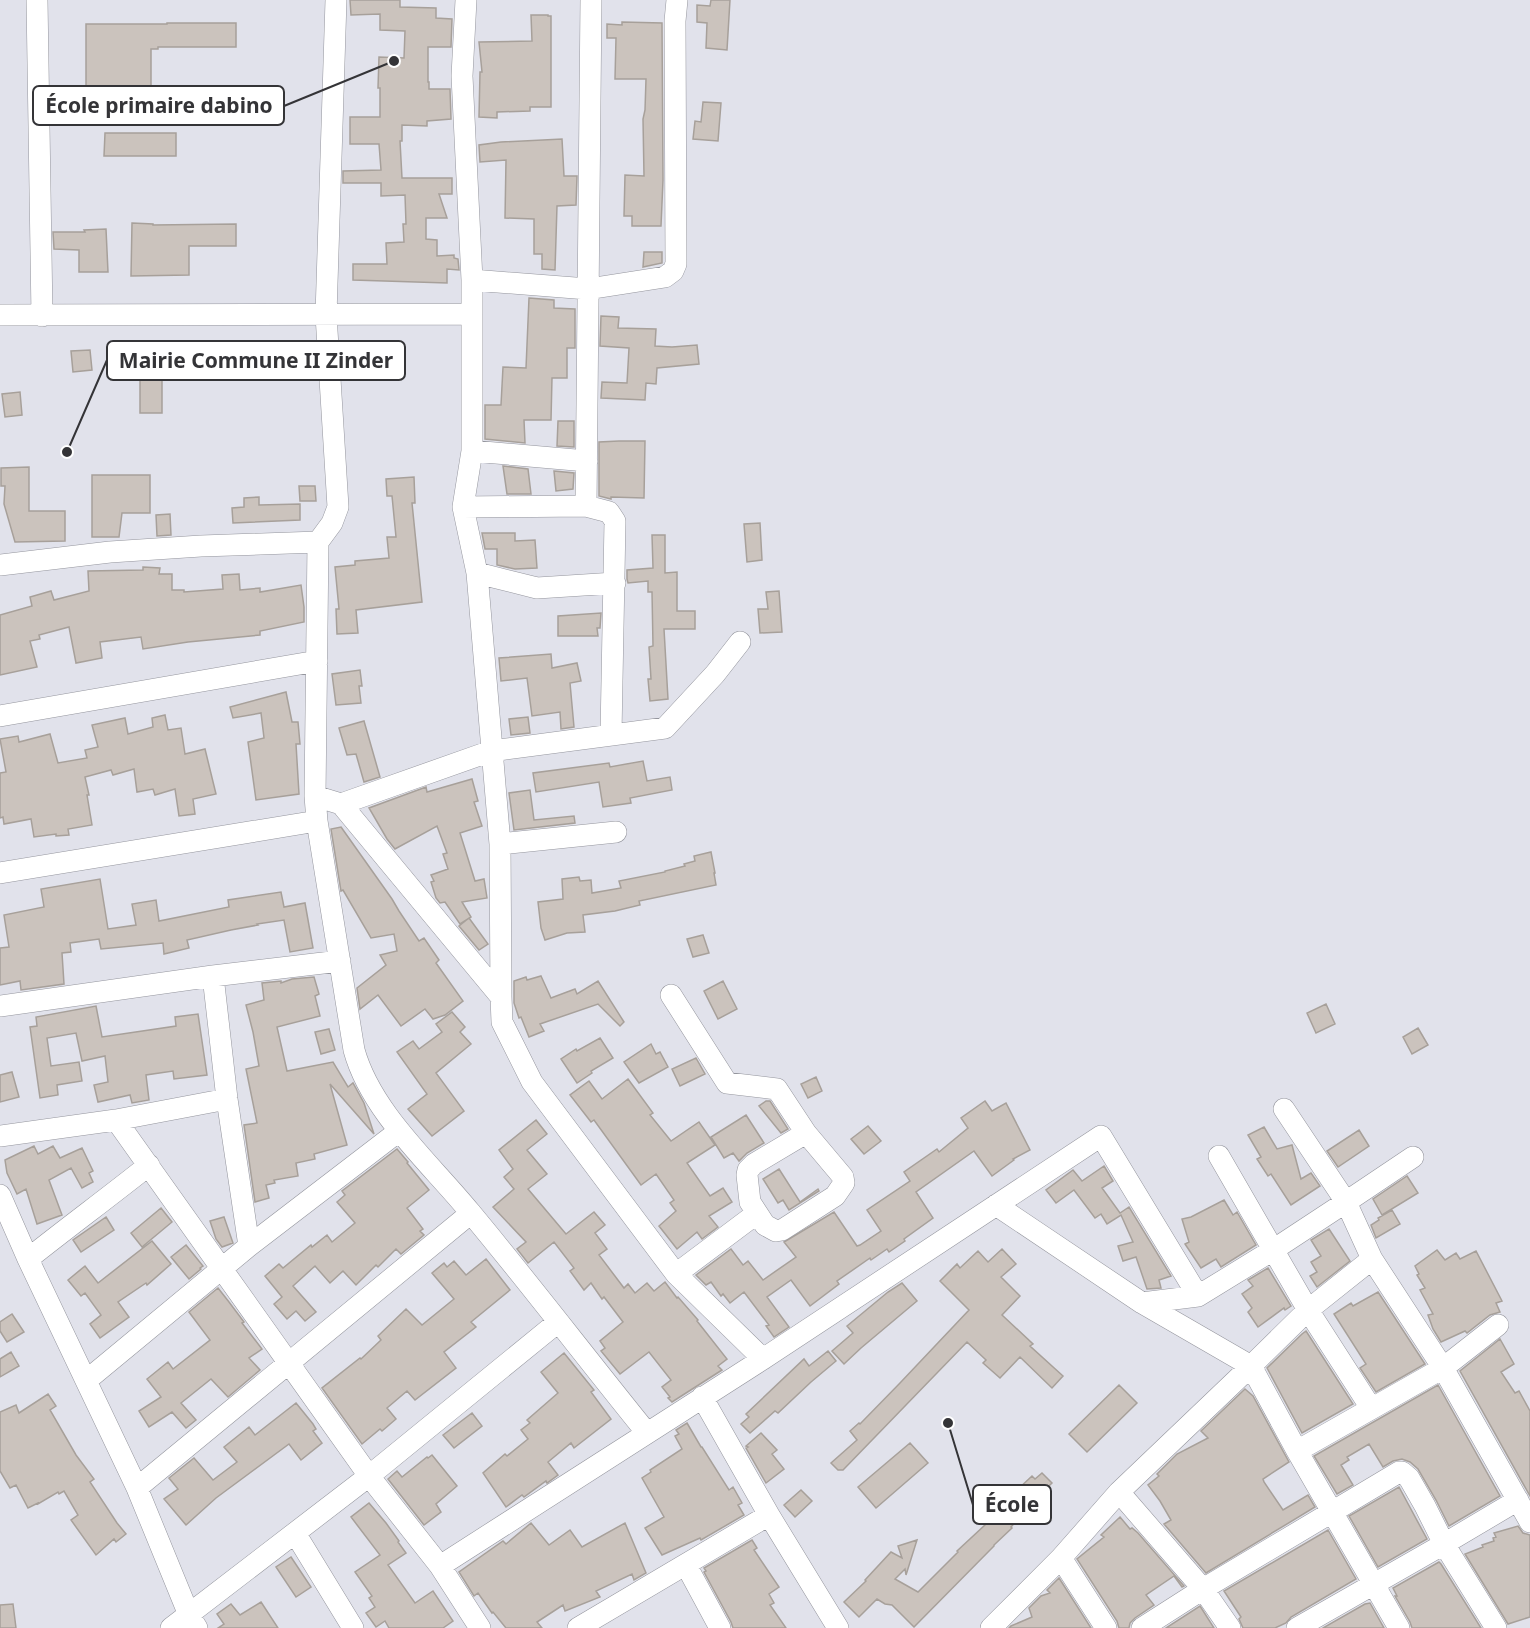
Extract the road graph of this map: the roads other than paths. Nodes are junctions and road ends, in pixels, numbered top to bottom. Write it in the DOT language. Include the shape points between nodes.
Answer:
graph roads {
  1 [pos="37,0"];
  2 [pos="336,0"];
  3 [pos="466,0"];
  4 [pos="591,0"];
  5 [pos="677,0"];
  6 [pos="472,280"];
  7 [pos="588,289"];
  8 [pos="472,314"];
  9 [pos="0,315"];
  10 [pos="326,315"];
  11 [pos="42,316"];
  12 [pos="472,450"];
  13 [pos="586,461"];
  14 [pos="586,506"];
  15 [pos="463,507"];
  16 [pos="318,542"];
  17 [pos="0,565"];
  18 [pos="477,573"];
  19 [pos="615,583"];
  20 [pos="740,642"];
  21 [pos="317,661"];
  22 [pos="0,716"];
  23 [pos="611,734"];
  24 [pos="491,751"];
  25 [pos="315,796"];
  26 [pos="341,804"];
  27 [pos="317,821"];
  28 [pos="616,832"];
  29 [pos="500,844"];
  30 [pos="0,873"];
  31 [pos="340,961"];
  32 [pos="213,976"];
  33 [pos="671,995"];
  34 [pos="501,997"];
  35 [pos="0,1006"];
  36 [pos="227,1099"];
  37 [pos="1284,1108"];
  38 [pos="116,1120"];
  39 [pos="399,1131"];
  40 [pos="806,1133"];
  41 [pos="0,1136"];
  42 [pos="1219,1156"];
  43 [pos="1413,1157"];
  44 [pos="149,1165"];
  45 [pos="0,1195"];
  46 [pos="1346,1202"];
  47 [pos="996,1205"];
  48 [pos="471,1213"];
  49 [pos="756,1214"];
  50 [pos="249,1246"];
  51 [pos="1273,1250"];
  52 [pos="28,1259"];
  53 [pos="1372,1259"];
  54 [pos="222,1269"];
  55 [pos="676,1274"];
  56 [pos="1198,1296"];
  57 [pos="1142,1303"];
  58 [pos="1308,1310"];
  59 [pos="558,1322"];
  60 [pos="1498,1326"];
  61 [pos="763,1359"];
  62 [pos="289,1363"];
  63 [pos="1251,1366"];
  64 [pos="1443,1368"];
  65 [pos="87,1380"];
  66 [pos="702,1397"];
  67 [pos="1371,1408"];
  68 [pos="646,1433"];
  69 [pos="1297,1451"];
  70 [pos="369,1476"];
  71 [pos="137,1488"];
  72 [pos="1119,1492"];
  73 [pos="1518,1500"];
  74 [pos="1332,1512"];
  75 [pos="769,1515"];
  76 [pos="1530,1522"];
  77 [pos="296,1533"];
  78 [pos="1444,1544"];
  79 [pos="1061,1558"];
  80 [pos="686,1565"];
  81 [pos="440,1566"];
  82 [pos="1374,1584"];
  83 [pos="1203,1589"];
  84 [pos="193,1621"];
  85 [pos="171,1628"];
  86 [pos="353,1628"];
  87 [pos="480,1628"];
  88 [pos="578,1628"];
  89 [pos="720,1628"];
  90 [pos="838,1628"];
  91 [pos="991,1628"];
  92 [pos="1106,1628"];
  93 [pos="1142,1628"];
  94 [pos="1230,1628"];
  95 [pos="1297,1628"];
  96 [pos="1399,1628"];
  97 [pos="1496,1628"];
  1 -- 11 [label="street"];
  2 -- 10 [label="street"];
  3 -- 6 [label="street" via="462,76"];
  4 -- 7 [label="street"];
  5 -- 7 [label="street" via="676,264 665,278"];
  6 -- 7 [label="street"];
  6 -- 8 [label="street"];
  7 -- 13 [label="street"];
  8 -- 10 [label="street"];
  8 -- 12 [label="street"];
  9 -- 11 [label="street"];
  10 -- 11 [label="street"];
  10 -- 16 [label="street" via="338,507 332,524"];
  12 -- 13 [label="street"];
  12 -- 15 [label="street"];
  13 -- 14 [label="street"];
  14 -- 15 [label="street"];
  14 -- 19 [label="street" via="609,512 615,521"];
  15 -- 18 [label="street"];
  16 -- 17 [label="street" via="110,552"];
  16 -- 21 [label="street"];
  18 -- 19 [label="street" via="537,588"];
  18 -- 24 [label="street"];
  19 -- 23 [label="street"];
  20 -- 23 [label="street" via="665,728"];
  21 -- 22 [label="street"];
  21 -- 25 [label="street"];
  23 -- 24 [label="street"];
  24 -- 26 [label="street"];
  24 -- 29 [label="street"];
  25 -- 26 [label="street"];
  25 -- 27 [label="street"];
  26 -- 34 [label="street"];
  27 -- 30 [label="street"];
  27 -- 31 [label="street"];
  28 -- 29 [label="street"];
  29 -- 34 [label="street"];
  31 -- 32 [label="street"];
  31 -- 39 [label="street" via="359,1067"];
  32 -- 35 [label="street"];
  32 -- 36 [label="street"];
  33 -- 40 [label="street" via="727,1083 777,1089"];
  34 -- 55 [label="street" via="502,1022 532,1082"];
  36 -- 38 [label="street"];
  36 -- 50 [label="street"];
  37 -- 46 [label="street"];
  38 -- 41 [label="street"];
  38 -- 44 [label="street"];
  39 -- 48 [label="street"];
  39 -- 50 [label="street"];
  40 -- 49 [label="street" via="748,1170 750,1202"];
  40 -- 49 [label="street" via="843,1177 842,1189 782,1230 771,1229"];
  42 -- 51 [label="street"];
  43 -- 46 [label="street"];
  44 -- 52 [label="street"];
  44 -- 54 [label="street"];
  45 -- 52 [label="street"];
  46 -- 51 [label="street"];
  46 -- 53 [label="street"];
  47 -- 56 [label="street" via="1101,1136"];
  47 -- 57 [label="street"];
  47 -- 61 [label="street"];
  48 -- 59 [label="street"];
  48 -- 62 [label="street"];
  49 -- 55 [label="street"];
  50 -- 54 [label="street"];
  51 -- 56 [label="street"];
  51 -- 58 [label="street"];
  52 -- 65 [label="street"];
  53 -- 58 [label="street"];
  53 -- 64 [label="street"];
  54 -- 62 [label="street"];
  54 -- 65 [label="street"];
  55 -- 61 [label="street"];
  56 -- 57 [label="street"];
  57 -- 63 [label="street"];
  58 -- 63 [label="street"];
  58 -- 67 [label="street"];
  59 -- 68 [label="street"];
  59 -- 70 [label="street"];
  60 -- 64 [label="street"];
  61 -- 66 [label="street"];
  62 -- 70 [label="street"];
  62 -- 71 [label="street"];
  63 -- 69 [label="street"];
  63 -- 72 [label="street"];
  64 -- 67 [label="street"];
  64 -- 73 [label="street"];
  65 -- 71 [label="street"];
  66 -- 68 [label="street"];
  66 -- 75 [label="street"];
  67 -- 69 [label="street"];
  68 -- 81 [label="street"];
  69 -- 74 [label="street"];
  70 -- 77 [label="street"];
  70 -- 81 [label="street"];
  71 -- 84 [label="street"];
  72 -- 79 [label="street"];
  72 -- 83 [label="street"];
  73 -- 76 [label="street"];
  73 -- 78 [label="street"];
  74 -- 78 [label="street" via="1402,1472 1409,1478"];
  74 -- 82 [label="street"];
  74 -- 83 [label="street"];
  75 -- 80 [label="street"];
  75 -- 90 [label="street"];
  77 -- 84 [label="street"];
  77 -- 86 [label="street"];
  78 -- 82 [label="street"];
  78 -- 97 [label="street"];
  79 -- 91 [label="street"];
  79 -- 92 [label="street"];
  80 -- 88 [label="street"];
  80 -- 89 [label="street"];
  81 -- 87 [label="street"];
  82 -- 95 [label="street"];
  82 -- 96 [label="street"];
  83 -- 93 [label="street"];
  83 -- 94 [label="street"];
  84 -- 85 [label="street"];
}
